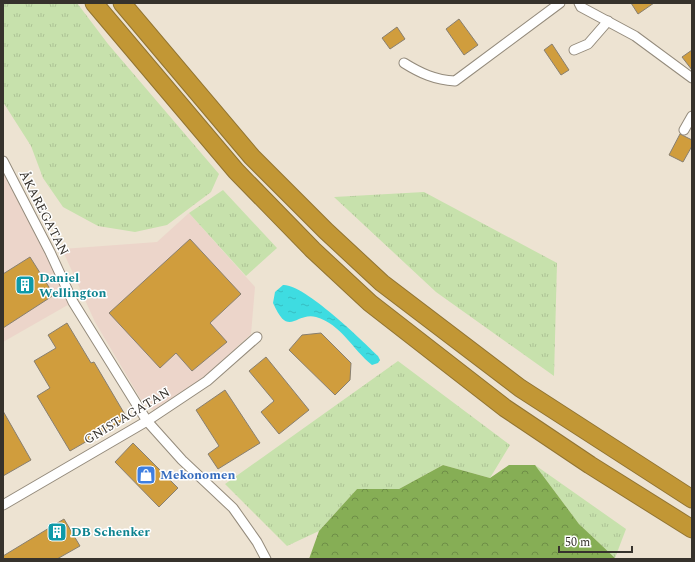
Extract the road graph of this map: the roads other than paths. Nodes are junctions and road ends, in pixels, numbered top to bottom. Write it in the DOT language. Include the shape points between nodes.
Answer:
graph roads {
  1 [pos="94,3"];
  2 [pos="122,3"];
  3 [pos="560,3"];
  4 [pos="579,3"];
  5 [pos="608,21"];
  6 [pos="574,50"];
  7 [pos="404,63"];
  8 [pos="692,78"];
  9 [pos="692,116"];
  10 [pos="684,130"];
  11 [pos="3,161"];
  12 [pos="257,337"];
  13 [pos="147,420"];
  14 [pos="692,499"];
  15 [pos="3,505"];
  16 [pos="692,529"];
  17 [pos="266,559"];
  1 -- 16 [label="highway" via="236,171 313,250 370,303 505,408"];
  2 -- 14 [label="highway" via="252,158 326,232 382,283 520,388"];
  3 -- 7 [label="street" via="455,80 441,80"];
  4 -- 5 [label="street" via="580,7"];
  5 -- 6 [label="street" via="588,44"];
  5 -- 8 [label="street" via="635,36"];
  9 -- 10 [label="street"];
  11 -- 13 [label="street, ÅKAREGATAN" via="74,302"];
  12 -- 13 [label="street, GNISTAGATAN" via="207,381"];
  13 -- 15 [label="street, GNISTAGATAN"];
  13 -- 17 [label="street, ÅKAREGATAN" via="182,460 233,508"];
}
